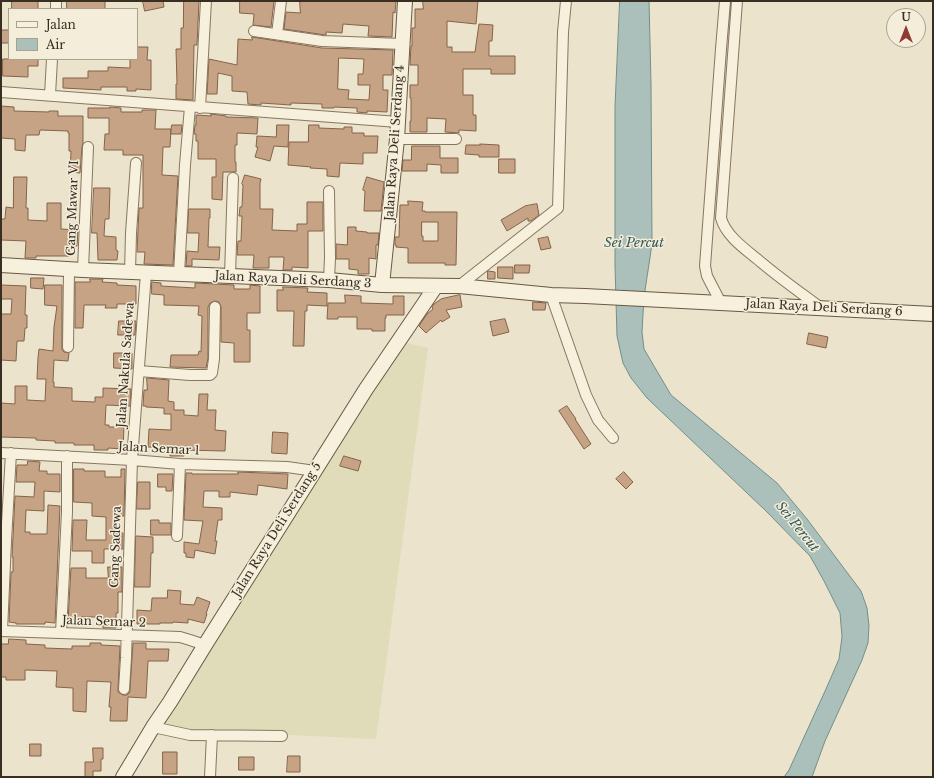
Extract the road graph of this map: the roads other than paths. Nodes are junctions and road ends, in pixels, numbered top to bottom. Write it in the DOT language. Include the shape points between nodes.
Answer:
graph roads {
  1 [pos="206,1"];
  2 [pos="280,1"];
  3 [pos="405,1"];
  4 [pos="566,1"];
  5 [pos="725,1"];
  6 [pos="737,1"];
  7 [pos="254,31"];
  8 [pos="277,34"];
  9 [pos="402,44"];
  10 [pos="52,60"];
  11 [pos="1,92"];
  12 [pos="50,95"];
  13 [pos="195,107"];
  14 [pos="398,122"];
  15 [pos="397,139"];
  16 [pos="456,139"];
  17 [pos="88,147"];
  18 [pos="136,163"];
  19 [pos="233,178"];
  20 [pos="329,191"];
  21 [pos="1,266"];
  22 [pos="76,270"];
  23 [pos="130,272"];
  24 [pos="146,273"];
  25 [pos="179,274"];
  26 [pos="230,276"];
  27 [pos="329,280"];
  28 [pos="382,285"];
  29 [pos="436,286"];
  30 [pos="459,286"];
  31 [pos="551,295"];
  32 [pos="585,296"];
  33 [pos="718,302"];
  34 [pos="214,307"];
  35 [pos="821,308"];
  36 [pos="933,314"];
  37 [pos="68,347"];
  38 [pos="139,371"];
  39 [pos="613,438"];
  40 [pos="6,453"];
  41 [pos="67,456"];
  42 [pos="132,460"];
  43 [pos="180,464"];
  44 [pos="311,471"];
  45 [pos="177,536"];
  46 [pos="2,631"];
  47 [pos="61,633"];
  48 [pos="126,636"];
  49 [pos="203,644"];
  50 [pos="124,689"];
  51 [pos="153,727"];
  52 [pos="212,735"];
  53 [pos="282,736"];
  54 [pos="123,777"];
  55 [pos="210,777"];
  1 -- 13 [label="street"];
  2 -- 8 [label="street"];
  3 -- 9 [label="street, Jalan Raya Deli Serdang 4"];
  4 -- 30 [label="street" via="558,208"];
  5 -- 33 [label="street" via="705,266"];
  6 -- 35 [label="street" via="722,222 739,244"];
  7 -- 8 [label="street"];
  8 -- 9 [label="street" via="322,41"];
  9 -- 14 [label="street, Jalan Raya Deli Serdang 4"];
  10 -- 12 [label="street"];
  11 -- 12 [label="street"];
  12 -- 13 [label="street"];
  13 -- 14 [label="street"];
  13 -- 25 [label="street" via="184,187"];
  14 -- 15 [label="street, Jalan Raya Deli Serdang 4"];
  15 -- 16 [label="street"];
  15 -- 28 [label="street, Jalan Raya Deli Serdang 4"];
  17 -- 22 [label="street, Gang Mawar VI"];
  18 -- 23 [label="street"];
  19 -- 26 [label="street"];
  20 -- 27 [label="street"];
  21 -- 22 [label="street, Jalan Raya Deli Serdang 3"];
  22 -- 23 [label="street, Jalan Raya Deli Serdang 3"];
  22 -- 37 [label="street, Gang Mawar VI"];
  23 -- 24 [label="street, Jalan Raya Deli Serdang 3"];
  24 -- 25 [label="street, Jalan Raya Deli Serdang 3"];
  24 -- 38 [label="street, Jalan Nakula Sadewa"];
  25 -- 26 [label="street, Jalan Raya Deli Serdang 3"];
  26 -- 27 [label="street, Jalan Raya Deli Serdang 3"];
  27 -- 28 [label="street, Jalan Raya Deli Serdang 3"];
  28 -- 29 [label="street, Jalan Raya Deli Serdang 3"];
  29 -- 30 [label="street, Jalan Raya Deli Serdang 3"];
  29 -- 44 [label="street, Jalan Raya Deli Serdang 5"];
  30 -- 31 [label="street, Jalan Raya Deli Serdang 3"];
  31 -- 32 [label="street, Jalan Raya Deli Serdang 3"];
  31 -- 39 [label="street" via="586,395 598,420"];
  32 -- 33 [label="street, Jalan Raya Deli Serdang 6"];
  33 -- 35 [label="street, Jalan Raya Deli Serdang 6"];
  34 -- 38 [label="street" via="214,359 210,375"];
  35 -- 36 [label="street, Jalan Raya Deli Serdang 6"];
  38 -- 42 [label="street, Jalan Nakula Sadewa"];
  40 -- 41 [label="street, Jalan Semar 1"];
  40 -- 46 [label="street"];
  41 -- 42 [label="street, Jalan Semar 1"];
  41 -- 47 [label="street"];
  42 -- 43 [label="street, Jalan Semar 1"];
  42 -- 48 [label="street, Gang Sadewa"];
  43 -- 44 [label="street, Jalan Semar 1" via="287,467"];
  43 -- 45 [label="street"];
  44 -- 49 [label="street, Jalan Raya Deli Serdang 5"];
  46 -- 47 [label="street, Jalan Semar 2"];
  47 -- 48 [label="street, Jalan Semar 2"];
  48 -- 49 [label="street, Jalan Semar 2" via="180,638"];
  48 -- 50 [label="street, Gang Sadewa"];
  49 -- 51 [label="street, Jalan Raya Deli Serdang 5"];
  51 -- 52 [label="street" via="190,735"];
  51 -- 54 [label="street, Jalan Raya Deli Serdang 5"];
  52 -- 53 [label="street"];
  52 -- 55 [label="street"];
}
